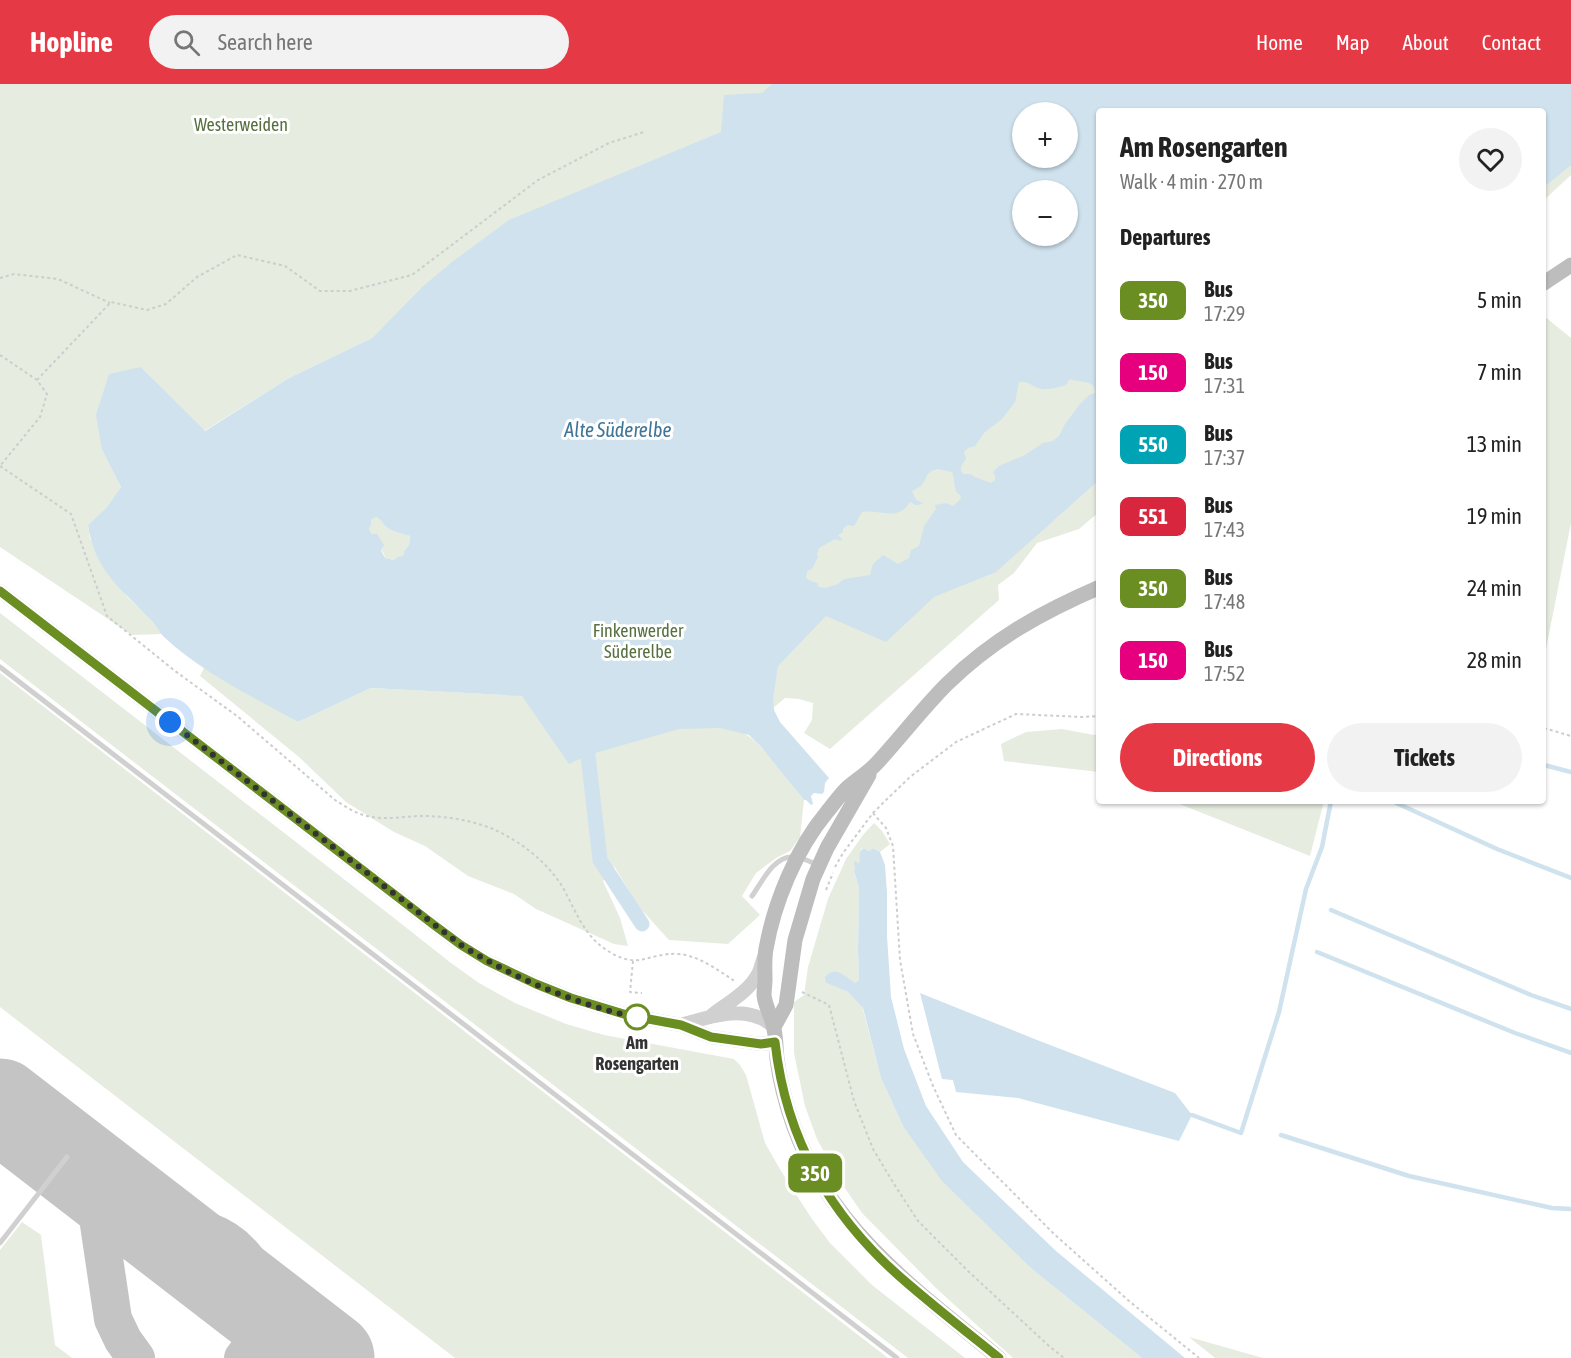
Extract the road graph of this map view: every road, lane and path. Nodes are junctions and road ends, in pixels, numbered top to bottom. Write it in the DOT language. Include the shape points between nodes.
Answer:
graph roads {
  1 [pos="644,132"];
  2 [pos="1571,265"];
  3 [pos="0,278"];
  4 [pos="1546,282"];
  5 [pos="111,302"];
  6 [pos="0,355"];
  7 [pos="38,380"];
  8 [pos="0,466"];
  9 [pos="1096,588"];
  10 [pos="0,591"];
  11 [pos="0,667"];
  12 [pos="1096,716"];
  13 [pos="1546,729"];
  14 [pos="1571,736"];
  15 [pos="875,765"];
  16 [pos="873,813"];
  17 [pos="798,858"];
  18 [pos="819,866"];
  19 [pos="825,894"];
  20 [pos="752,896"];
  21 [pos="765,952"];
  22 [pos="633,961"];
  23 [pos="745,990"];
  24 [pos="642,993"];
  25 [pos="798,995"];
  26 [pos="712,1016"];
  27 [pos="681,1025"];
  28 [pos="775,1035"];
  29 [pos="67,1157"];
  30 [pos="0,1243"];
  31 [pos="897,1358"];
  32 [pos="999,1358"];
  33 [pos="1064,1358"];
  34 [pos="1199,1358"];
  1 -- 5 [label="path" via="609,143 538,180 412,275 350,291 320,291 285,266 237,255 197,277 166,304 147,310"];
  2 -- 4 [label="main road"];
  3 -- 5 [label="path" via="14,274 58,279"];
  5 -- 7 [label="path"];
  6 -- 7 [label="path"];
  7 -- 8 [label="path" via="47,394 40,417"];
  8 -- 22 [label="path" via="71,514 107,616 237,716 335,800 374,818 459,819 505,834 539,859 561,884 594,941 618,957"];
  9 -- 15 [label="main road" via="1030,620 990,647 933,698"];
  10 -- 27 [label="street" via="461,945 497,966 571,998 627,1015"];
  11 -- 31 [label="lane"];
  12 -- 16 [label="path" via="1016,714 944,750"];
  13 -- 14 [label="path"];
  15 -- 17 [label="main road" via="847,788 825,814"];
  15 -- 18 [label="main road"];
  16 -- 19 [label="path" via="843,853"];
  16 -- 34 [label="path" via="886,828 893,846 900,960 913,1034 956,1135 1054,1234"];
  17 -- 18 [label="lane"];
  17 -- 20 [label="lane" via="776,864"];
  17 -- 21 [label="main road" via="779,900"];
  18 -- 28 [label="main road" via="795,940 786,1005"];
  21 -- 23 [label="street" via="759,972"];
  21 -- 28 [label="main road" via="764,995"];
  22 -- 23 [label="path" via="685,955 718,969"];
  22 -- 24 [label="path" via="630,992"];
  23 -- 26 [label="street"];
  25 -- 33 [label="path" via="801,991 829,1005 854,1101 873,1149 918,1221"];
  26 -- 27 [label="street"];
  26 -- 28 [label="street" via="750,1014 764,1019"];
  27 -- 28 [label="street" via="711,1037 754,1043 768,1044"];
  28 -- 32 [label="main road" via="779,1072 794,1126 834,1205 905,1281"];
  29 -- 30 [label="lane"];
}
